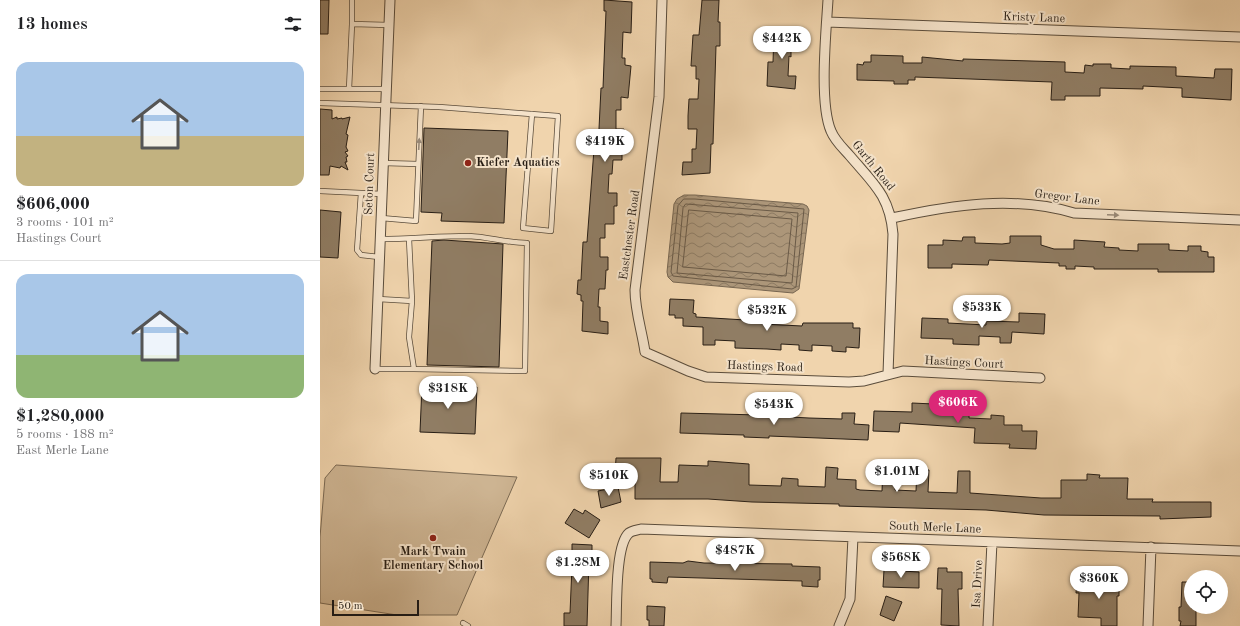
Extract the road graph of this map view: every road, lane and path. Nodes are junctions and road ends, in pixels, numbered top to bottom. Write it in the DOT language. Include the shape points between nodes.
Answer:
graph roads {
  1 [pos="352,0"];
  2 [pos="390,0"];
  3 [pos="662,0"];
  4 [pos="828,0"];
  5 [pos="827,22"];
  6 [pos="352,24"];
  7 [pos="389,25"];
  8 [pos="1240,38"];
  9 [pos="320,89"];
  10 [pos="349,89"];
  11 [pos="386,89"];
  12 [pos="320,103"];
  13 [pos="386,105"];
  14 [pos="421,106"];
  15 [pos="532,114"];
  16 [pos="383,163"];
  17 [pos="418,164"];
  18 [pos="320,191"];
  19 [pos="361,193"];
  20 [pos="382,194"];
  21 [pos="381,218"];
  22 [pos="892,218"];
  23 [pos="1240,220"];
  24 [pos="380,239"];
  25 [pos="409,239"];
  26 [pos="379,257"];
  27 [pos="378,299"];
  28 [pos="412,301"];
  29 [pos="645,352"];
  30 [pos="414,368"];
  31 [pos="375,369"];
  32 [pos="888,374"];
  33 [pos="1040,378"];
  34 [pos="854,537"];
  35 [pos="992,542"];
  36 [pos="1152,547"];
  37 [pos="1240,551"];
  38 [pos="463,623"];
  39 [pos="468,626"];
  40 [pos="616,626"];
  41 [pos="839,626"];
  42 [pos="988,626"];
  43 [pos="1148,626"];
  1 -- 6 [label="lane"];
  2 -- 7 [label="street, Seton Court"];
  3 -- 29 [label="street, Eastchester Road" via="659,97 635,290 635,304"];
  4 -- 5 [label="street, Garth Road"];
  5 -- 8 [label="street, Kristy Lane"];
  5 -- 22 [label="street, Garth Road" via="825,90 828,123 837,141 883,195"];
  6 -- 7 [label="lane"];
  6 -- 10 [label="lane"];
  7 -- 11 [label="street, Seton Court"];
  9 -- 10 [label="lane"];
  10 -- 11 [label="lane"];
  11 -- 13 [label="street, Seton Court"];
  12 -- 13 [label="lane"];
  13 -- 14 [label="lane"];
  13 -- 16 [label="street, Seton Court"];
  14 -- 15 [label="lane"];
  17 -- 14 [label="lane, one-way"];
  15 -- 15 [label="lane" via="523,228 551,231 558,116"];
  16 -- 17 [label="lane"];
  16 -- 20 [label="street, Seton Court"];
  17 -- 21 [label="lane" via="416,221"];
  18 -- 19 [label="lane"];
  19 -- 20 [label="lane"];
  19 -- 26 [label="lane" via="357,250 361,255"];
  20 -- 21 [label="street, Seton Court"];
  21 -- 24 [label="street, Seton Court"];
  22 -- 23 [label="street, Gregor Lane, one-way" via="954,206 996,203 1056,207 1074,212"];
  22 -- 32 [label="street, Garth Road"];
  24 -- 25 [label="lane"];
  24 -- 26 [label="street, Seton Court"];
  25 -- 28 [label="lane"];
  25 -- 30 [label="lane" via="423,236 471,236 516,243 527,242 525,371"];
  26 -- 27 [label="street, Seton Court"];
  27 -- 28 [label="lane"];
  27 -- 31 [label="street, Seton Court"];
  28 -- 30 [label="lane" via="409,336"];
  29 -- 32 [label="street, Hastings Road" via="688,372 706,377 849,382 864,381"];
  30 -- 31 [label="lane"];
  32 -- 33 [label="street, Hastings Court" via="903,371"];
  34 -- 35 [label="street, South Merle Lane"];
  34 -- 40 [label="street, South Merle Lane" via="654,528 629,533 622,543 619,559"];
  34 -- 41 [label="street" via="850,599"];
  35 -- 36 [label="street, South Merle Lane"];
  35 -- 42 [label="street, Isa Drive"];
  36 -- 37 [label="street, South Merle Lane"];
  36 -- 43 [label="street"];
  38 -- 39 [label="lane"];
}
